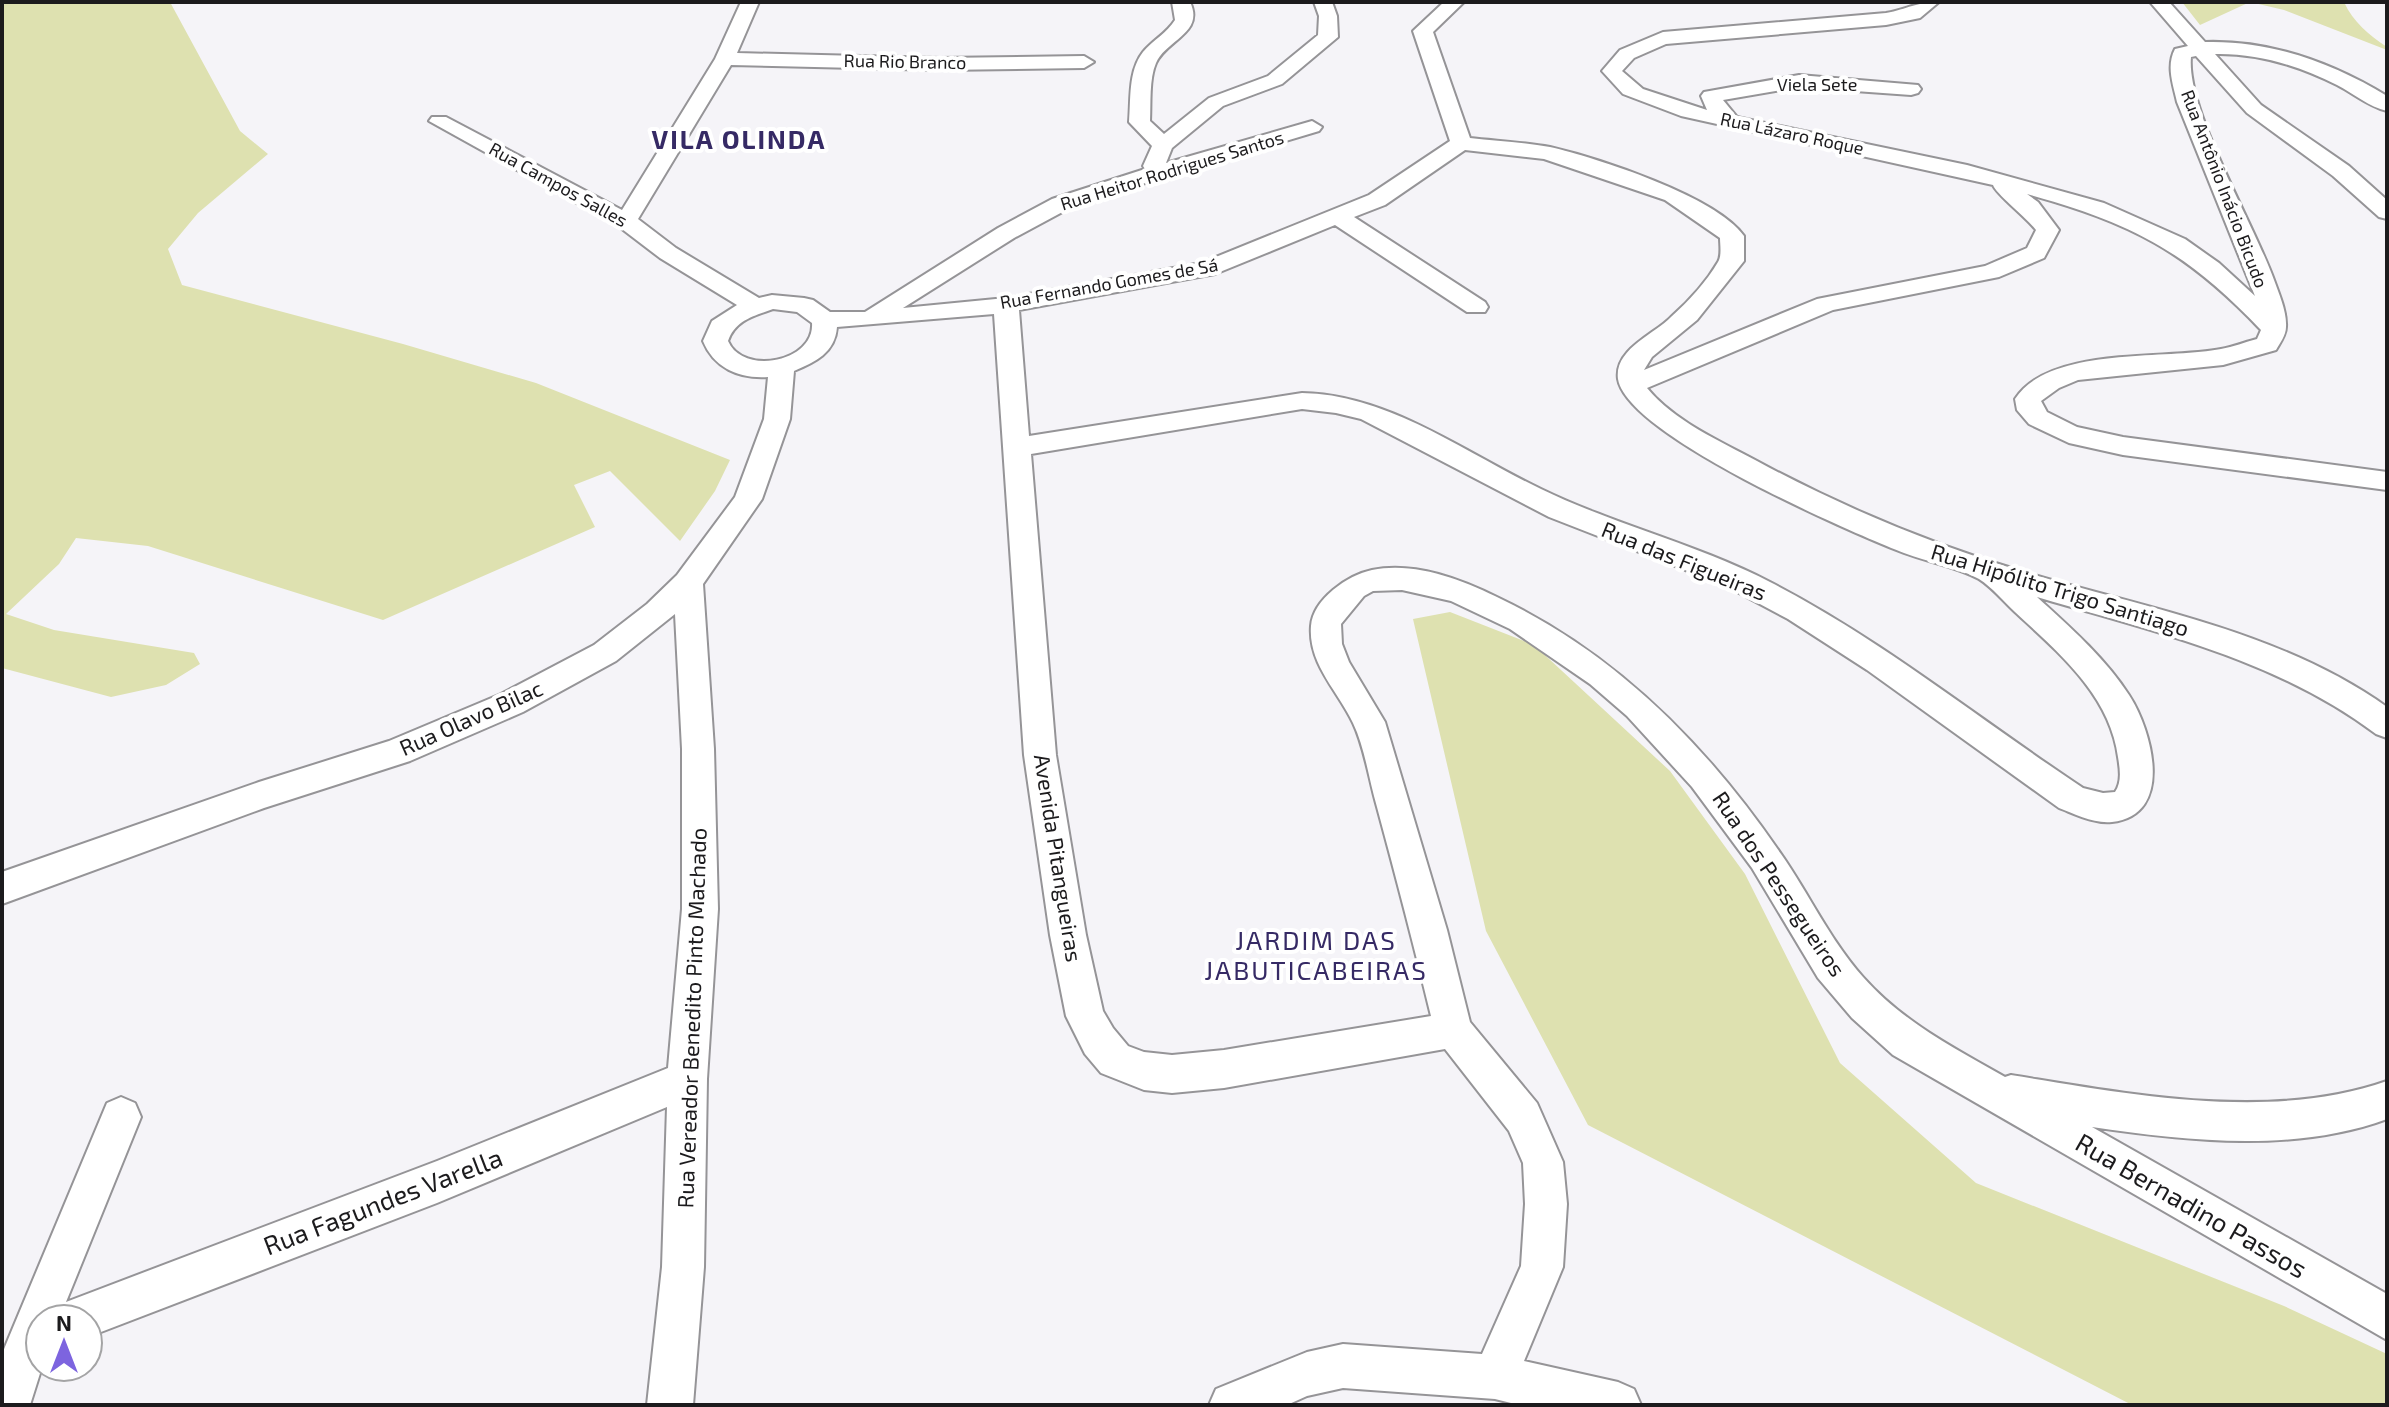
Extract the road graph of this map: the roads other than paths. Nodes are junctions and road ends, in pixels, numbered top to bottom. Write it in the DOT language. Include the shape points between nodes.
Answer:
graph roads {
  1 [pos="750,2"];
  2 [pos="1181,2"];
  3 [pos="1323,2"];
  4 [pos="1422,2"];
  5 [pos="1455,2"];
  6 [pos="1930,2"];
  7 [pos="2159,2"];
  8 [pos="1423,31"];
  9 [pos="2200,47"];
  10 [pos="725,59"];
  11 [pos="1084,62"];
  12 [pos="1911,89"];
  13 [pos="2387,105"];
  14 [pos="439,121"];
  15 [pos="1730,122"];
  16 [pos="1312,127"];
  17 [pos="1461,143"];
  18 [pos="1163,145"];
  19 [pos="1151,174"];
  20 [pos="1995,180"];
  21 [pos="2387,212"];
  22 [pos="1337,216"];
  23 [pos="626,221"];
  24 [pos="1006,305"];
  25 [pos="755,306"];
  26 [pos="1476,307"];
  27 [pos="869,319"];
  28 [pos="824,320"];
  29 [pos="2274,329"];
  30 [pos="782,366"];
  31 [pos="1633,384"];
  32 [pos="1018,447"];
  33 [pos="2387,481"];
  34 [pos="1991,573"];
  35 [pos="688,583"];
  36 [pos="2387,725"];
  37 [pos="2,888"];
  38 [pos="1453,1030"];
  39 [pos="687,1079"];
  40 [pos="1996,1092"];
  41 [pos="2387,1100"];
  42 [pos="121,1117"];
  43 [pos="40,1303"];
  44 [pos="104,1309"];
  45 [pos="2387,1318"];
  46 [pos="24,1339"];
  47 [pos="1495,1377"];
  48 [pos="7,1405"];
  49 [pos="670,1405"];
  50 [pos="1232,1405"];
  51 [pos="1618,1405"];
  1 -- 10 [label="street"];
  2 -- 18 [label="street" via="1185,21 1146,62 1139,122"];
  3 -- 18 [label="street" via="1328,37 1275,80 1216,102"];
  4 -- 8 [label="street"];
  5 -- 8 [label="street"];
  6 -- 15 [label="street, Rua Lázaro Roque" via="1913,14 1886,19 1663,38 1616,62 1612,71 1617,81 1656,101"];
  7 -- 9 [label="street"];
  8 -- 17 [label="street"];
  9 -- 13 [label="street" via="2260,51 2330,76"];
  9 -- 21 [label="street" via="2254,109 2355,182"];
  9 -- 29 [label="street, Rua Antônio Inácio Bicudo" via="2182,53 2178,71 2259,271"];
  10 -- 11 [label="street, Rua Rio Branco"];
  10 -- 23 [label="street"];
  12 -- 15 [label="street, Viela Sete" via="1799,81 1711,96"];
  14 -- 23 [label="street, Rua Campos Salles"];
  15 -- 20 [label="street, Rua Lázaro Roque"];
  16 -- 19 [label="street, Rua Heitor Rodrigues Santos"];
  17 -- 22 [label="street, Rua Fernando Gomes de Sá" via="1377,200"];
  17 -- 31 [label="street" via="1547,153 1673,195 1732,236 1732,261 1681,322 1640,354 1632,366"];
  18 -- 19 [label="street"];
  19 -- 27 [label="street, Rua Heitor Rodrigues Santos" via="1060,204"];
  20 -- 29 [label="street, Rua Lázaro Roque" via="2083,204 2175,242 2207,263"];
  20 -- 31 [label="street" via="2030,207 2048,230 2036,253 1991,272 1826,304"];
  22 -- 24 [label="street, Rua Fernando Gomes de Sá" via="1207,269"];
  22 -- 26 [label="street"];
  23 -- 25 [label="street, Rua Campos Salles"];
  24 -- 27 [label="street, Rua Fernando Gomes de Sá"];
  24 -- 32 [label="street, Avenida Pitangueiras"];
  25 -- 28 [label="street" via="804,305"];
  25 -- 30 [label="street" via="738,312 717,332 719,354 744,368"];
  27 -- 28 [label="street, Rua Fernando Gomes de Sá"];
  28 -- 30 [label="street" via="823,341 814,352"];
  29 -- 33 [label="street" via="2267,344 2223,357 2053,378 2028,399 2030,410 2069,434 2123,446"];
  30 -- 35 [label="street, Rua Olavo Bilac" via="777,419 748,499"];
  31 -- 34 [label="street, Rua Hipólito Trigo Santiago" via="1654,410 1770,482"];
  32 -- 34 [label="street, Rua das Figueiras" via="1302,401 1347,405 1570,515 1755,588 1811,618 2071,798 2110,808 2122,805 2132,798 2137,767 2132,734 2120,707"];
  32 -- 38 [label="street, Avenida Pitangueiras" via="1040,755 1068,935 1085,1016 1099,1041 1115,1060 1172,1074"];
  34 -- 36 [label="street, Rua Hipólito Trigo Santiago" via="2257,654 2324,684"];
  35 -- 37 [label="street, Rua Olavo Bilac" via="605,653 484,715 398,752"];
  35 -- 39 [label="street, Rua Vereador Benedito Pinto Machado" via="700,909"];
  38 -- 40 [label="street, Rua dos Pessegueiros" via="1369,722 1327,644 1326,622 1355,586 1388,579 1453,590 1528,623 1590,664 1667,732 1712,784 1840,978 1868,1008 1907,1042"];
  38 -- 47 [label="street" via="1523,1117 1543,1162 1542,1267"];
  39 -- 44 [label="street, Rua Fagundes Varella" via="437,1182"];
  39 -- 49 [label="street, Rua Vereador Benedito Pinto Machado" via="683,1267"];
  40 -- 41 [label="street" via="2202,1120 2264,1121 2360,1110"];
  40 -- 45 [label="street, Rua Bernadino Passos"];
  42 -- 43 [label="street"];
  46 -- 48 [label="street"];
  47 -- 50 [label="street" via="1343,1366 1307,1374"];
  47 -- 51 [label="street"];
}
